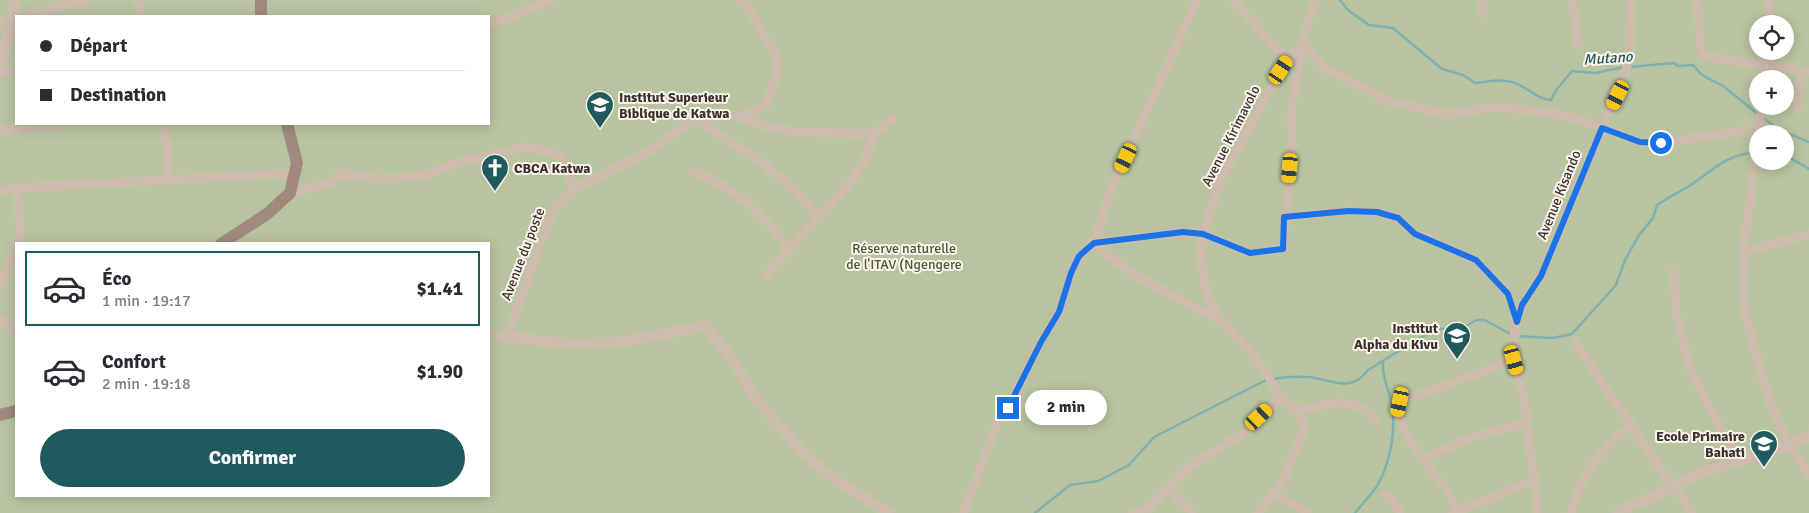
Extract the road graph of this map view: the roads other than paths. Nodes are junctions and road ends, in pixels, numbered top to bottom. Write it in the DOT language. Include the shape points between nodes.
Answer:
graph roads {
  1 [pos="16,0"];
  2 [pos="89,0"];
  3 [pos="137,0"];
  4 [pos="261,0"];
  5 [pos="551,0"];
  6 [pos="739,0"];
  7 [pos="1196,0"];
  8 [pos="1233,0"];
  9 [pos="1316,0"];
  10 [pos="1483,0"];
  11 [pos="1572,0"];
  12 [pos="1631,0"];
  13 [pos="1697,0"];
  14 [pos="1770,0"];
  15 [pos="54,13"];
  16 [pos="1482,14"];
  17 [pos="17,15"];
  18 [pos="36,15"];
  19 [pos="142,15"];
  20 [pos="261,15"];
  21 [pos="1769,15"];
  22 [pos="15,18"];
  23 [pos="0,23"];
  24 [pos="15,23"];
  25 [pos="490,26"];
  26 [pos="1303,42"];
  27 [pos="1579,46"];
  28 [pos="1287,60"];
  29 [pos="1767,60"];
  30 [pos="1767,65"];
  31 [pos="1767,70"];
  32 [pos="15,71"];
  33 [pos="0,72"];
  34 [pos="1804,72"];
  35 [pos="1798,110"];
  36 [pos="738,116"];
  37 [pos="892,118"];
  38 [pos="695,120"];
  39 [pos="65,125"];
  40 [pos="164,125"];
  41 [pos="287,125"];
  42 [pos="1602,128"];
  43 [pos="0,130"];
  44 [pos="1749,132"];
  45 [pos="874,134"];
  46 [pos="1754,170"];
  47 [pos="693,171"];
  48 [pos="294,173"];
  49 [pos="169,180"];
  50 [pos="0,184"];
  51 [pos="17,188"];
  52 [pos="574,189"];
  53 [pos="0,191"];
  54 [pos="290,193"];
  55 [pos="818,216"];
  56 [pos="1284,217"];
  57 [pos="1203,234"];
  58 [pos="1809,234"];
  59 [pos="18,242"];
  60 [pos="224,242"];
  61 [pos="1094,243"];
  62 [pos="788,249"];
  63 [pos="1744,252"];
  64 [pos="14,262"];
  65 [pos="1674,270"];
  66 [pos="766,275"];
  67 [pos="0,289"];
  68 [pos="0,319"];
  69 [pos="1220,321"];
  70 [pos="1516,325"];
  71 [pos="15,330"];
  72 [pos="490,335"];
  73 [pos="506,336"];
  74 [pos="1576,342"];
  75 [pos="1514,360"];
  76 [pos="1281,397"];
  77 [pos="15,411"];
  78 [pos="1296,412"];
  79 [pos="0,414"];
  80 [pos="1376,422"];
  81 [pos="1527,423"];
  82 [pos="1632,423"];
  83 [pos="1809,436"];
  84 [pos="1789,445"];
  85 [pos="1422,459"];
  86 [pos="1738,462"];
  87 [pos="1809,474"];
  88 [pos="1534,480"];
  89 [pos="1673,487"];
  90 [pos="1167,488"];
  91 [pos="1274,493"];
  92 [pos="1386,494"];
  93 [pos="1145,512"];
  94 [pos="1456,512"];
  95 [pos="889,513"];
  96 [pos="963,513"];
  97 [pos="1133,513"];
  98 [pos="1193,513"];
  99 [pos="1258,513"];
  100 [pos="1307,513"];
  101 [pos="1401,513"];
  102 [pos="1538,513"];
  103 [pos="1571,513"];
  104 [pos="1617,513"];
  105 [pos="1692,513"];
  1 -- 17 [label="street"];
  2 -- 15 [label="street"];
  3 -- 19 [label="street"];
  4 -- 20 [label="main road"];
  5 -- 25 [label="street"];
  6 -- 36 [label="street, Avenue du poste" via="749,10 775,54 778,70 766,105"];
  7 -- 61 [label="street" via="1111,190"];
  8 -- 28 [label="street"];
  9 -- 26 [label="street, Avenue Kirimavolo"];
  10 -- 16 [label="street"];
  11 -- 27 [label="street"];
  12 -- 42 [label="street, Avenue Kisando" via="1629,57"];
  13 -- 30 [label="street" via="1704,56"];
  14 -- 21 [label="street"];
  15 -- 18 [label="street"];
  22 -- 23 [label="street"];
  24 -- 33 [label="street"];
  26 -- 28 [label="street, Avenue Kirimavolo"];
  26 -- 42 [label="street" via="1324,69 1387,101 1449,115 1483,108 1520,109 1571,117"];
  26 -- 56 [label="street" via="1292,112 1292,151"];
  28 -- 57 [label="street, Avenue Kirimavolo" via="1220,181"];
  29 -- 30 [label="street"];
  30 -- 31 [label="street"];
  30 -- 34 [label="street"];
  32 -- 33 [label="street"];
  34 -- 35 [label="street"];
  36 -- 38 [label="street, Avenue du poste" via="705,116"];
  36 -- 45 [label="street" via="794,132"];
  37 -- 45 [label="street"];
  38 -- 52 [label="street, Avenue du poste" via="651,150"];
  38 -- 55 [label="street" via="764,163 789,184"];
  39 -- 43 [label="street"];
  40 -- 49 [label="street"];
  41 -- 48 [label="main road" via="296,162"];
  42 -- 44 [label="street" via="1640,142 1661,143"];
  42 -- 70 [label="street, Avenue Kisando" via="1541,276 1522,305"];
  45 -- 55 [label="street" via="866,157 851,182"];
  46 -- 63 [label="street"];
  47 -- 62 [label="street" via="714,180 759,213"];
  48 -- 49 [label="street"];
  48 -- 54 [label="main road"];
  49 -- 51 [label="street"];
  50 -- 51 [label="street"];
  51 -- 53 [label="street"];
  51 -- 59 [label="street"];
  52 -- 54 [label="street" via="562,158 548,151 524,147 413,177 378,178 342,173 328,184"];
  52 -- 73 [label="street, Avenue du poste" via="552,212"];
  54 -- 60 [label="main road" via="267,214"];
  55 -- 62 [label="street"];
  56 -- 57 [label="street" via="1283,249 1276,251 1250,253"];
  56 -- 70 [label="street" via="1348,211 1377,212 1398,218 1415,234 1476,260 1508,294"];
  57 -- 61 [label="street" via="1183,232"];
  57 -- 69 [label="street, Avenue Kirimavolo" via="1201,256 1206,291"];
  58 -- 63 [label="street"];
  61 -- 69 [label="street" via="1129,272"];
  61 -- 96 [label="street" via="1079,256 1059,312 996,427"];
  62 -- 66 [label="street"];
  63 -- 84 [label="street" via="1743,306 1764,387"];
  64 -- 67 [label="street"];
  65 -- 86 [label="street" via="1676,313 1691,372"];
  68 -- 71 [label="street"];
  69 -- 76 [label="street" via="1246,346"];
  70 -- 75 [label="street"];
  72 -- 73 [label="street"];
  73 -- 95 [label="street" via="574,344 620,342 706,326 734,362 755,398 805,455 836,480"];
  74 -- 82 [label="street"];
  75 -- 81 [label="street"];
  75 -- 85 [label="street" via="1400,402 1397,413"];
  76 -- 78 [label="street"];
  76 -- 90 [label="street" via="1248,430 1188,468"];
  77 -- 79 [label="main road"];
  78 -- 80 [label="street" via="1339,402 1362,408 1371,413"];
  78 -- 91 [label="street" via="1304,426 1303,434"];
  81 -- 85 [label="street" via="1472,437"];
  81 -- 88 [label="street"];
  82 -- 89 [label="street"];
  82 -- 103 [label="street" via="1586,473"];
  83 -- 84 [label="street"];
  84 -- 86 [label="street"];
  84 -- 87 [label="street"];
  85 -- 94 [label="street" via="1446,490"];
  86 -- 89 [label="street" via="1701,473"];
  88 -- 94 [label="street"];
  88 -- 102 [label="street"];
  89 -- 104 [label="street"];
  89 -- 105 [label="street"];
  90 -- 93 [label="street"];
  90 -- 98 [label="street"];
  91 -- 99 [label="street"];
  91 -- 100 [label="street"];
  92 -- 101 [label="street"];
  93 -- 97 [label="street"];
}
